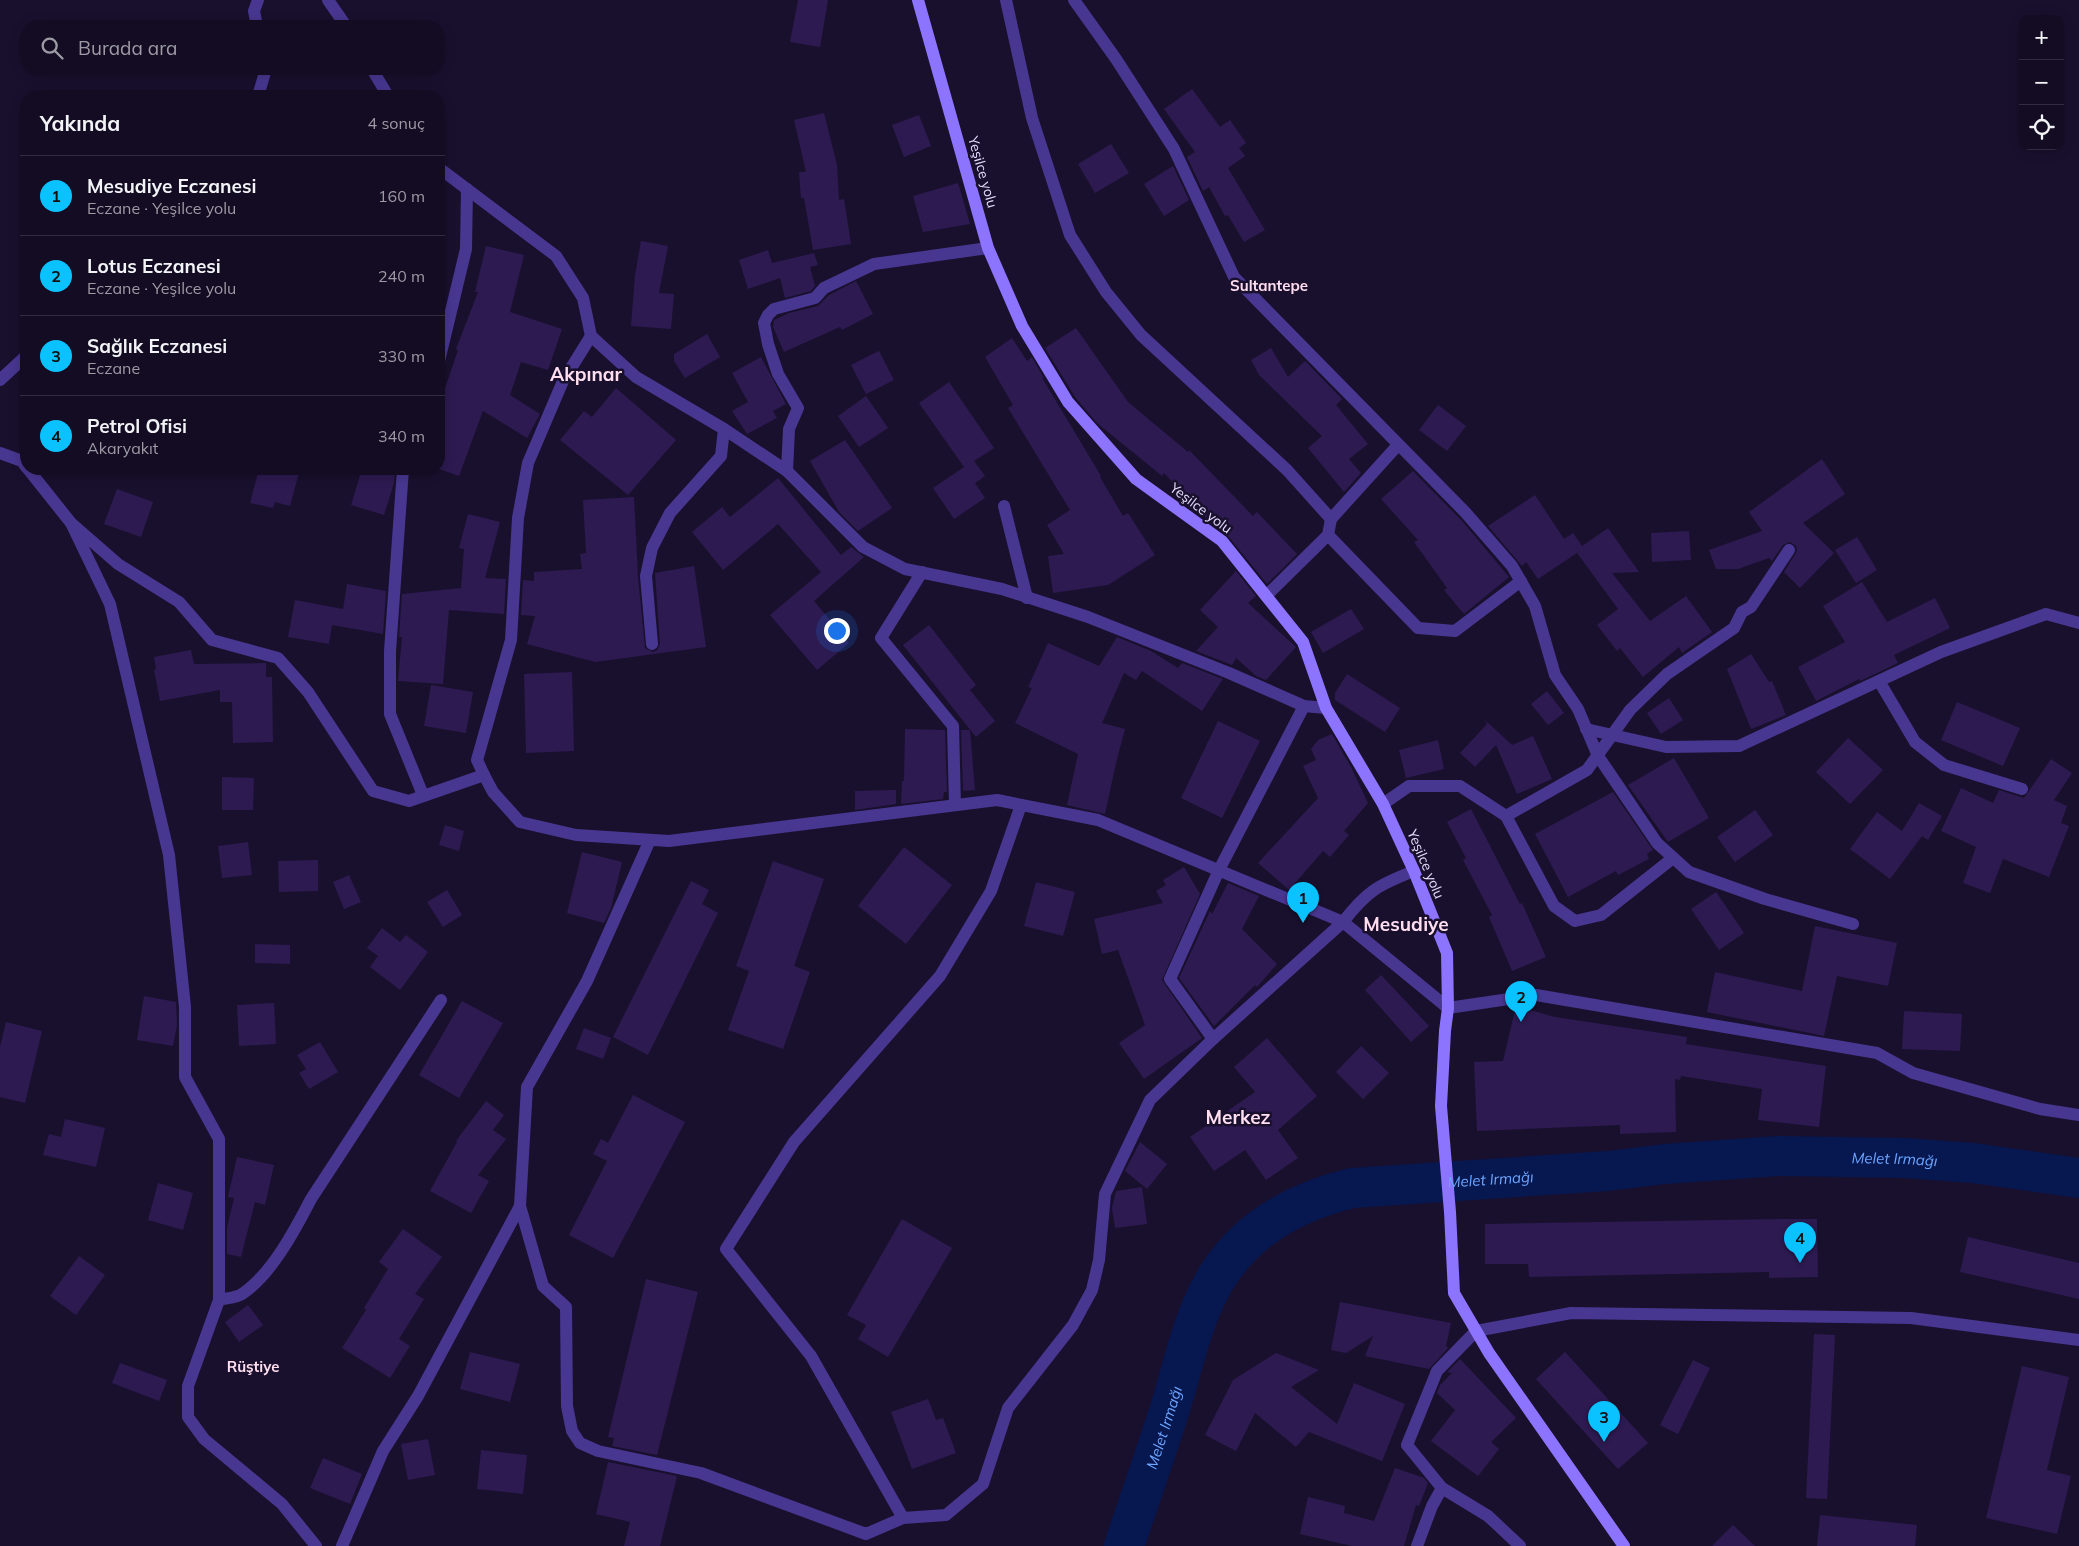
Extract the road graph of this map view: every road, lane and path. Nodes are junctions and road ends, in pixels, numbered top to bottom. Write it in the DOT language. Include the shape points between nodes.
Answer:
graph roads {
  1 [pos="258,0"];
  2 [pos="328,0"];
  3 [pos="918,0"];
  4 [pos="1006,0"];
  5 [pos="1074,0"];
  6 [pos="256,20"];
  7 [pos="342,20"];
  8 [pos="264,75"];
  9 [pos="376,75"];
  10 [pos="260,90"];
  11 [pos="384,90"];
  12 [pos="445,172"];
  13 [pos="467,189"];
  14 [pos="988,248"];
  15 [pos="445,336"];
  16 [pos="591,336"];
  17 [pos="20,362"];
  18 [pos="0,380"];
  19 [pos="724,429"];
  20 [pos="1398,445"];
  21 [pos="0,453"];
  22 [pos="20,460"];
  23 [pos="787,472"];
  24 [pos="33,475"];
  25 [pos="403,475"];
  26 [pos="1004,506"];
  27 [pos="1330,519"];
  28 [pos="71,523"];
  29 [pos="1328,535"];
  30 [pos="1789,550"];
  31 [pos="922,572"];
  32 [pos="1521,581"];
  33 [pos="1266,596"];
  34 [pos="1028,598"];
  35 [pos="2079,623"];
  36 [pos="652,644"];
  37 [pos="1879,681"];
  38 [pos="1304,706"];
  39 [pos="1326,708"];
  40 [pos="1586,729"];
  41 [pos="1612,735"];
  42 [pos="1598,756"];
  43 [pos="484,775"];
  44 [pos="2022,789"];
  45 [pos="423,795"];
  46 [pos="1383,804"];
  47 [pos="955,805"];
  48 [pos="1021,805"];
  49 [pos="1506,816"];
  50 [pos="650,840"];
  51 [pos="1673,858"];
  52 [pos="1219,870"];
  53 [pos="1414,871"];
  54 [pos="1343,922"];
  55 [pos="1853,924"];
  56 [pos="441,1000"];
  57 [pos="1448,1008"];
  58 [pos="1212,1039"];
  59 [pos="2079,1115"];
  60 [pos="520,1206"];
  61 [pos="219,1300"];
  62 [pos="1476,1331"];
  63 [pos="2079,1340"];
  64 [pos="1442,1488"];
  65 [pos="903,1518"];
  66 [pos="316,1546"];
  67 [pos="342,1546"];
  68 [pos="1417,1546"];
  69 [pos="1520,1546"];
  70 [pos="1624,1546"];
  1 -- 6 [label="street" via="254,11"];
  2 -- 7 [label="street"];
  3 -- 14 [label="main road, Yeşilce yolu"];
  4 -- 27 [label="street" via="1032,118 1070,235 1106,292 1141,335 1287,470"];
  5 -- 20 [label="street" via="1174,149 1234,277"];
  8 -- 10 [label="street"];
  9 -- 11 [label="street"];
  12 -- 13 [label="street"];
  13 -- 15 [label="street" via="466,250"];
  13 -- 16 [label="street" via="556,256 583,298"];
  14 -- 23 [label="street" via="874,264 824,288 815,298 774,309 768,315 764,323 768,344 778,374 798,408 789,429"];
  14 -- 33 [label="main road, Yeşilce yolu" via="1022,326 1068,402 1136,479 1222,541"];
  16 -- 19 [label="street" via="636,377"];
  16 -- 43 [label="street" via="563,381 528,463 518,518 511,640 476,760"];
  17 -- 18 [label="street"];
  19 -- 23 [label="street"];
  19 -- 36 [label="street" via="721,456 670,513 652,548 646,576"];
  20 -- 27 [label="street"];
  20 -- 32 [label="street" via="1465,512"];
  21 -- 22 [label="street"];
  23 -- 31 [label="street" via="863,548 905,569"];
  24 -- 28 [label="street"];
  25 -- 45 [label="street" via="390,651 390,714"];
  26 -- 34 [label="street"];
  27 -- 29 [label="street"];
  28 -- 45 [label="street" via="118,564 179,602 212,640 278,658 308,692 372,791 408,801"];
  28 -- 61 [label="street" via="110,604 169,855 185,1008 185,1077 219,1139"];
  29 -- 32 [label="street" via="1418,628 1455,631"];
  29 -- 33 [label="street"];
  30 -- 41 [label="street" via="1751,608 1742,612 1734,628 1667,674 1630,710"];
  31 -- 34 [label="street" via="1002,589"];
  31 -- 47 [label="street" via="881,638 953,726"];
  32 -- 40 [label="street" via="1535,606 1555,675 1578,710"];
  33 -- 39 [label="main road, Yeşilce yolu" via="1302,642"];
  34 -- 38 [label="street" via="1229,673"];
  35 -- 37 [label="street" via="2046,614 1941,652"];
  37 -- 41 [label="street" via="1739,746 1666,747"];
  37 -- 44 [label="street" via="1915,742 1944,765"];
  38 -- 39 [label="street"];
  38 -- 52 [label="street"];
  39 -- 46 [label="main road, Yeşilce yolu"];
  40 -- 41 [label="street"];
  40 -- 42 [label="street"];
  41 -- 42 [label="street"];
  42 -- 49 [label="street" via="1587,770"];
  42 -- 51 [label="street" via="1657,843"];
  43 -- 45 [label="street"];
  43 -- 50 [label="street" via="493,792 520,822 576,835"];
  46 -- 49 [label="street" via="1409,786 1460,786"];
  46 -- 53 [label="main road, Yeşilce yolu"];
  47 -- 48 [label="street" via="997,800"];
  47 -- 50 [label="street" via="669,841"];
  48 -- 52 [label="street" via="1098,820"];
  48 -- 65 [label="street" via="990,891 940,976 794,1142 726,1249 811,1356"];
  49 -- 51 [label="street" via="1554,906 1575,921 1601,915"];
  50 -- 60 [label="street" via="587,981 527,1087"];
  51 -- 55 [label="street" via="1690,872 1765,899"];
  52 -- 54 [label="street"];
  52 -- 58 [label="street" via="1170,980"];
  53 -- 54 [label="street" via="1382,884 1359,902"];
  53 -- 57 [label="main road, Yeşilce yolu" via="1448,953"];
  54 -- 57 [label="street"];
  54 -- 58 [label="street"];
  56 -- 61 [label="street" via="310,1199 293,1234 258,1281 240,1296"];
  57 -- 59 [label="street" via="1536,994 1876,1053 1913,1073 2040,1108"];
  57 -- 62 [label="main road, Yeşilce yolu" via="1441,1106 1454,1293"];
  58 -- 65 [label="street" via="1150,1100 1106,1194 1099,1260 1092,1290 1073,1326 1008,1408 983,1484 946,1515"];
  60 -- 65 [label="street" via="543,1286 566,1307 567,1406 572,1431 580,1443 598,1451 701,1473 866,1534"];
  60 -- 67 [label="street" via="418,1396 383,1451"];
  61 -- 66 [label="street" via="188,1386 188,1416 204,1438 282,1504"];
  62 -- 63 [label="street" via="1571,1314 1910,1318"];
  62 -- 64 [label="street" via="1438,1371 1407,1445"];
  62 -- 70 [label="main road, Yeşilce yolu"];
  64 -- 68 [label="street"];
  64 -- 69 [label="street" via="1488,1516"];
}
